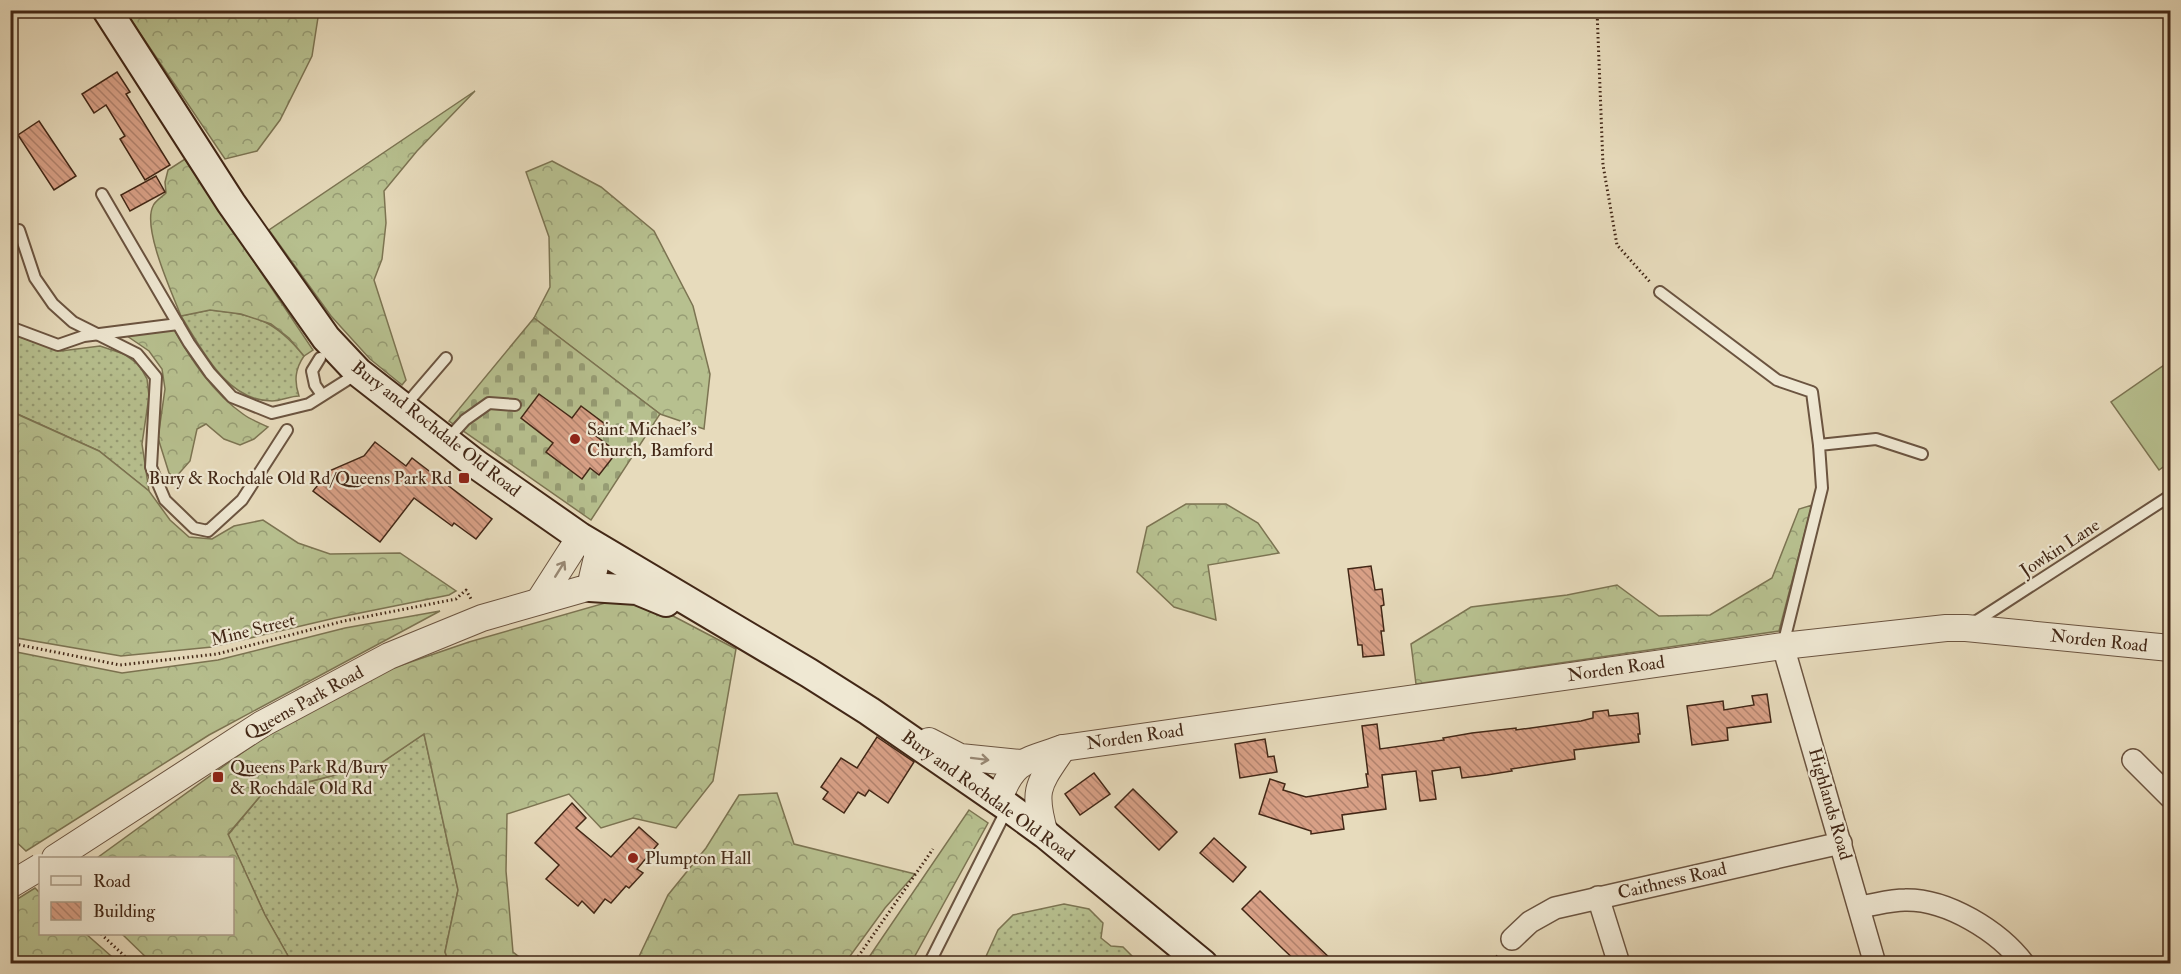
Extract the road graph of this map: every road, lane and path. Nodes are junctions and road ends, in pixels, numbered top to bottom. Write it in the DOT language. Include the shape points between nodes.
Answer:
graph roads {
  1 [pos="107,10"];
  2 [pos="1597,10"];
  3 [pos="102,194"];
  4 [pos="19,230"];
  5 [pos="1660,292"];
  6 [pos="178,324"];
  7 [pos="10,327"];
  8 [pos="98,334"];
  9 [pos="320,358"];
  10 [pos="446,358"];
  11 [pos="358,372"];
  12 [pos="322,395"];
  13 [pos="515,405"];
  14 [pos="403,408"];
  15 [pos="287,430"];
  16 [pos="446,441"];
  17 [pos="1819,445"];
  18 [pos="1922,454"];
  19 [pos="2170,496"];
  20 [pos="590,543"];
  21 [pos="590,587"];
  22 [pos="539,601"];
  23 [pos="482,618"];
  24 [pos="1966,628"];
  25 [pos="10,643"];
  26 [pos="763,645"];
  27 [pos="1783,646"];
  28 [pos="2170,648"];
  29 [pos="869,711"];
  30 [pos="1063,748"];
  31 [pos="2133,760"];
  32 [pos="1021,763"];
  33 [pos="2170,797"];
  34 [pos="1003,804"];
  35 [pos="1045,834"];
  36 [pos="1841,843"];
  37 [pos="933,849"];
  38 [pos="57,857"];
  39 [pos="39,868"];
  40 [pos="10,885"];
  41 [pos="1598,897"];
  42 [pos="1859,907"];
  43 [pos="102,935"];
  44 [pos="1512,939"];
  45 [pos="133,963"];
  46 [pos="853,963"];
  47 [pos="929,963"];
  48 [pos="1203,963"];
  49 [pos="1619,963"];
  50 [pos="1875,963"];
  51 [pos="2024,963"];
  1 -- 11 [label="main road, Bury and Rochdale Old Road" via="231,203 326,338"];
  2 -- 5 [label="path" via="1603,165 1617,245"];
  3 -- 6 [label="lane"];
  4 -- 8 [label="lane" via="35,278 53,304 73,322"];
  5 -- 17 [label="lane" via="1777,380 1812,392"];
  6 -- 8 [label="lane"];
  6 -- 12 [label="lane" via="232,397 272,413 309,404"];
  7 -- 8 [label="lane" via="58,345"];
  8 -- 15 [label="lane" via="137,354 156,377 151,467 165,500 194,528 208,531 242,500"];
  9 -- 12 [label="lane" via="312,371"];
  10 -- 14 [label="lane"];
  11 -- 12 [label="lane"];
  11 -- 14 [label="main road, Bury and Rochdale Old Road"];
  13 -- 16 [label="lane" via="489,403 465,420"];
  14 -- 16 [label="main road, Bury and Rochdale Old Road"];
  16 -- 20 [label="main road, Bury and Rochdale Old Road"];
  17 -- 18 [label="lane" via="1876,438"];
  17 -- 27 [label="lane" via="1822,488"];
  19 -- 24 [label="lane, Jowkin Lane"];
  20 -- 21 [label="street"];
  22 -- 20 [label="street, one-way"];
  20 -- 26 [label="main road, Bury and Rochdale Old Road"];
  21 -- 22 [label="street, Queens Park Road"];
  21 -- 26 [label="main road, Bury and Rochdale Old Road" via="637,590 737,640"];
  22 -- 23 [label="street, Queens Park Road"];
  23 -- 25 [label="path, Mine Street" via="466,590 456,598 344,621 216,654 131,664"];
  23 -- 38 [label="street, Queens Park Road" via="389,656 262,724"];
  24 -- 27 [label="street, Norden Road"];
  24 -- 28 [label="street, Norden Road"];
  26 -- 29 [label="main road, Bury and Rochdale Old Road"];
  27 -- 30 [label="street, Norden Road"];
  27 -- 36 [label="street, Highlands Road"];
  29 -- 32 [label="street, one-way" via="960,756"];
  29 -- 34 [label="main road, Bury and Rochdale Old Road"];
  30 -- 32 [label="street, Norden Road"];
  30 -- 34 [label="street, Norden Road"];
  30 -- 35 [label="street" via="1038,791 1037,807"];
  31 -- 33 [label="street"];
  32 -- 34 [label="street" via="1006,780"];
  34 -- 35 [label="main road, Bury and Rochdale Old Road"];
  34 -- 47 [label="lane"];
  35 -- 48 [label="main road, Bury and Rochdale Old Road"];
  36 -- 41 [label="street, Caithness Road"];
  36 -- 42 [label="street, Highlands Road"];
  37 -- 46 [label="path"];
  39 -- 40 [label="street, bridge"];
  41 -- 44 [label="street, Caithness Road" via="1555,908 1530,922"];
  41 -- 49 [label="street"];
  42 -- 50 [label="street, Highlands Road"];
  42 -- 51 [label="street" via="1906,900 1958,912 1996,934"];
  43 -- 45 [label="path"];
}
